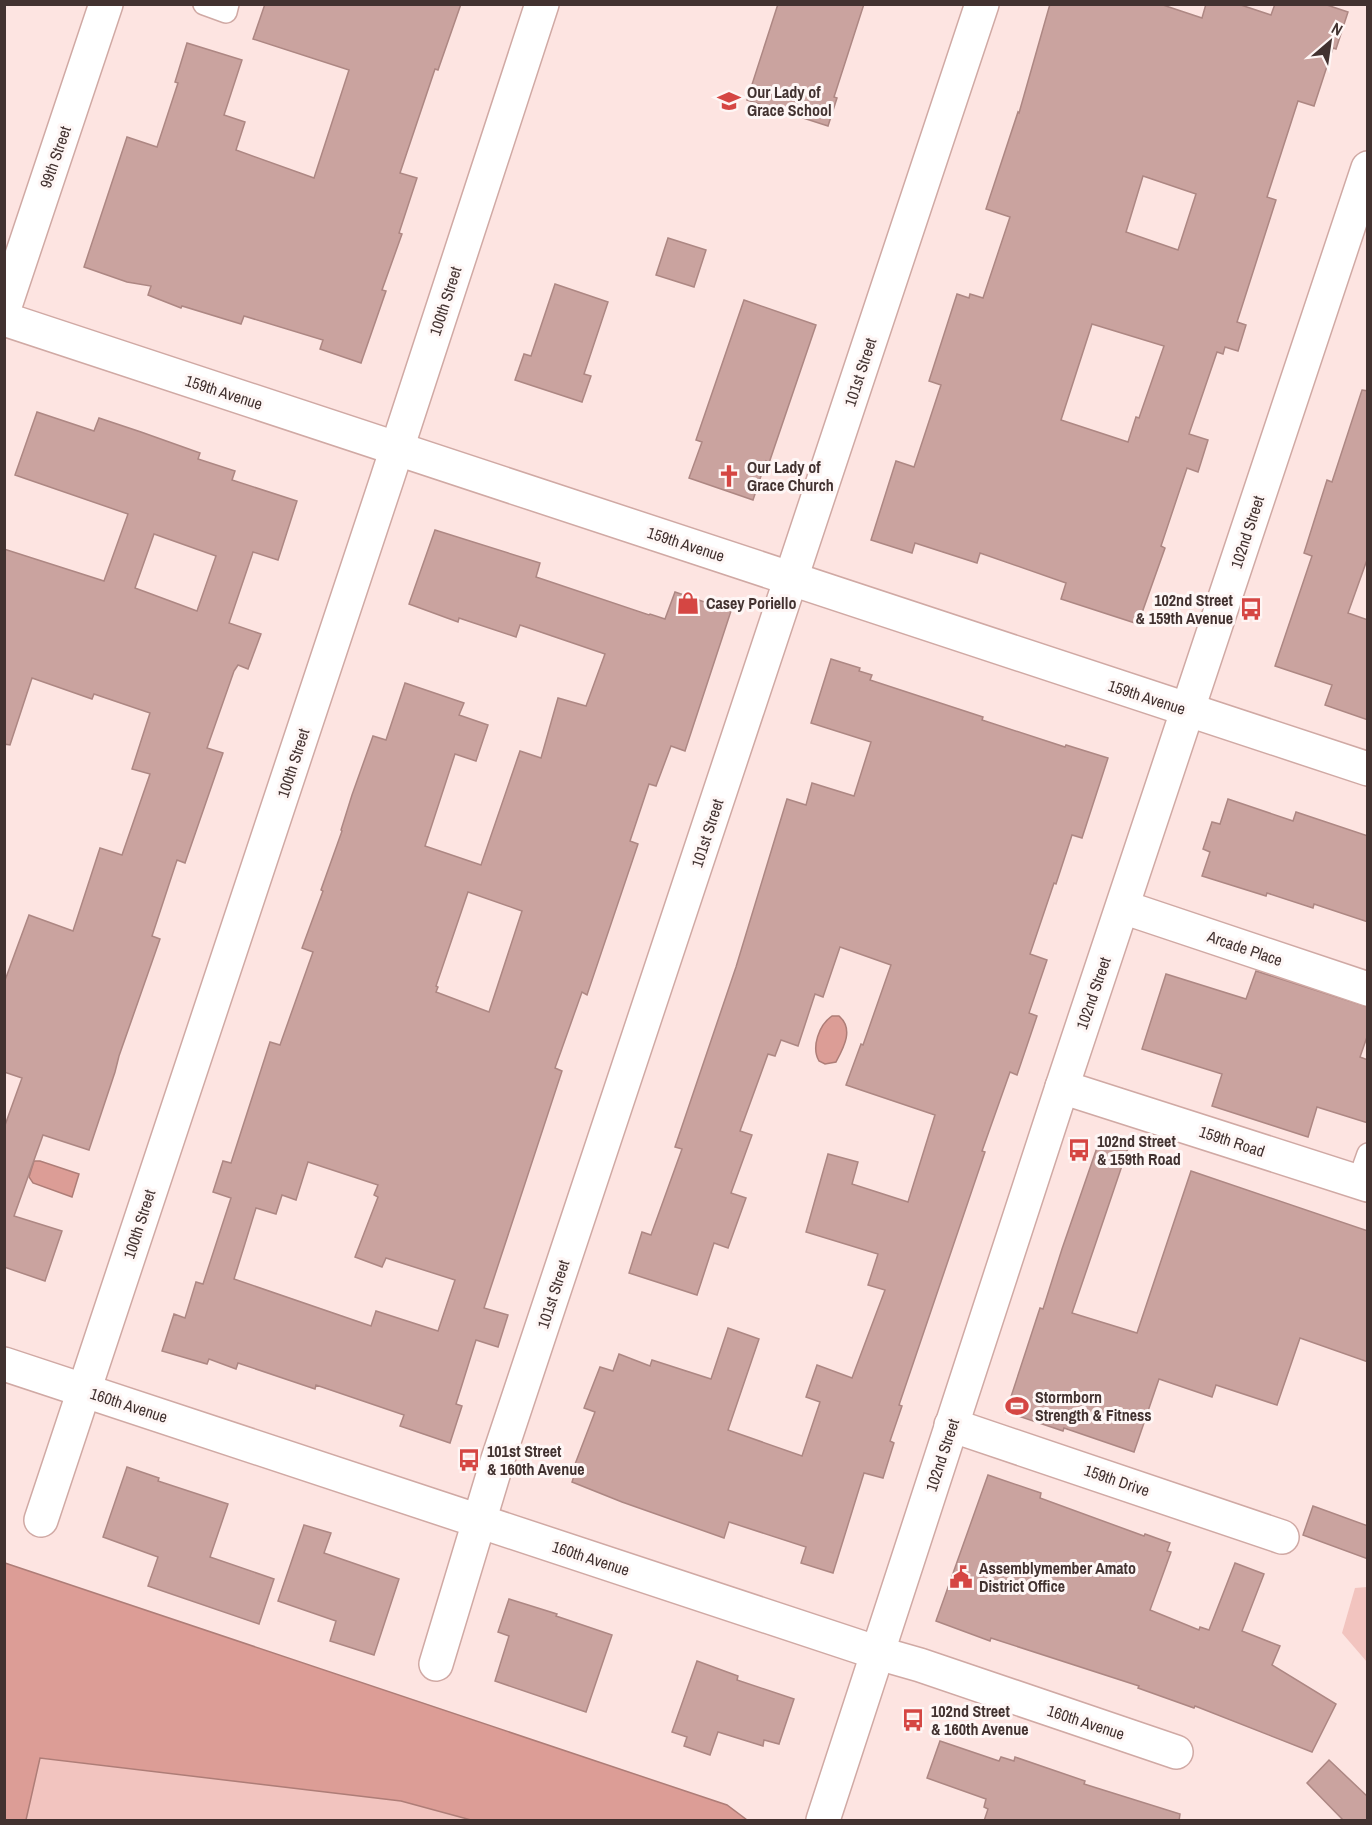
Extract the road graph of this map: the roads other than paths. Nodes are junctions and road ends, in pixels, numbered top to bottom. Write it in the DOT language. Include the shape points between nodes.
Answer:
graph roads {
  1 [pos="106,4"];
  2 [pos="204,4"];
  3 [pos="228,4"];
  4 [pos="542,4"];
  5 [pos="982,4"];
  6 [pos="1368,168"];
  7 [pos="4,309"];
  8 [pos="4,319"];
  9 [pos="397,449"];
  10 [pos="791,580"];
  11 [pos="1188,711"];
  12 [pos="1368,769"];
  13 [pos="1123,907"];
  14 [pos="1368,989"];
  15 [pos="1062,1087"];
  16 [pos="1364,1174"];
  17 [pos="4,1364"];
  18 [pos="84,1390"];
  19 [pos="951,1425"];
  20 [pos="41,1520"];
  21 [pos="480,1521"];
  22 [pos="1282,1537"];
  23 [pos="878,1653"];
  24 [pos="436,1664"];
  25 [pos="1176,1752"];
  26 [pos="823,1821"];
  1 -- 7 [label="street, 99th Street"];
  2 -- 3 [label="lane" via="226,12"];
  4 -- 9 [label="street, 100th Street"];
  5 -- 10 [label="street, 101st Street"];
  6 -- 11 [label="street, 102nd Street"];
  8 -- 9 [label="street, 159th Avenue"];
  9 -- 10 [label="street, 159th Avenue"];
  9 -- 18 [label="street, 100th Street"];
  10 -- 11 [label="street, 159th Avenue"];
  10 -- 21 [label="street, 101st Street"];
  11 -- 12 [label="street, 159th Avenue"];
  11 -- 13 [label="street, 102nd Street"];
  13 -- 14 [label="street, Arcade Place"];
  13 -- 15 [label="street, 102nd Street"];
  15 -- 16 [label="street, 159th Road"];
  15 -- 19 [label="street, 102nd Street"];
  17 -- 18 [label="street, 160th Avenue"];
  18 -- 20 [label="street, 100th Street"];
  18 -- 21 [label="street, 160th Avenue"];
  19 -- 22 [label="street, 159th Drive"];
  19 -- 23 [label="street, 102nd Street"];
  21 -- 23 [label="street, 160th Avenue"];
  21 -- 24 [label="street, 101st Street"];
  23 -- 25 [label="street, 160th Avenue"];
  23 -- 26 [label="street, 102nd Street"];
}
